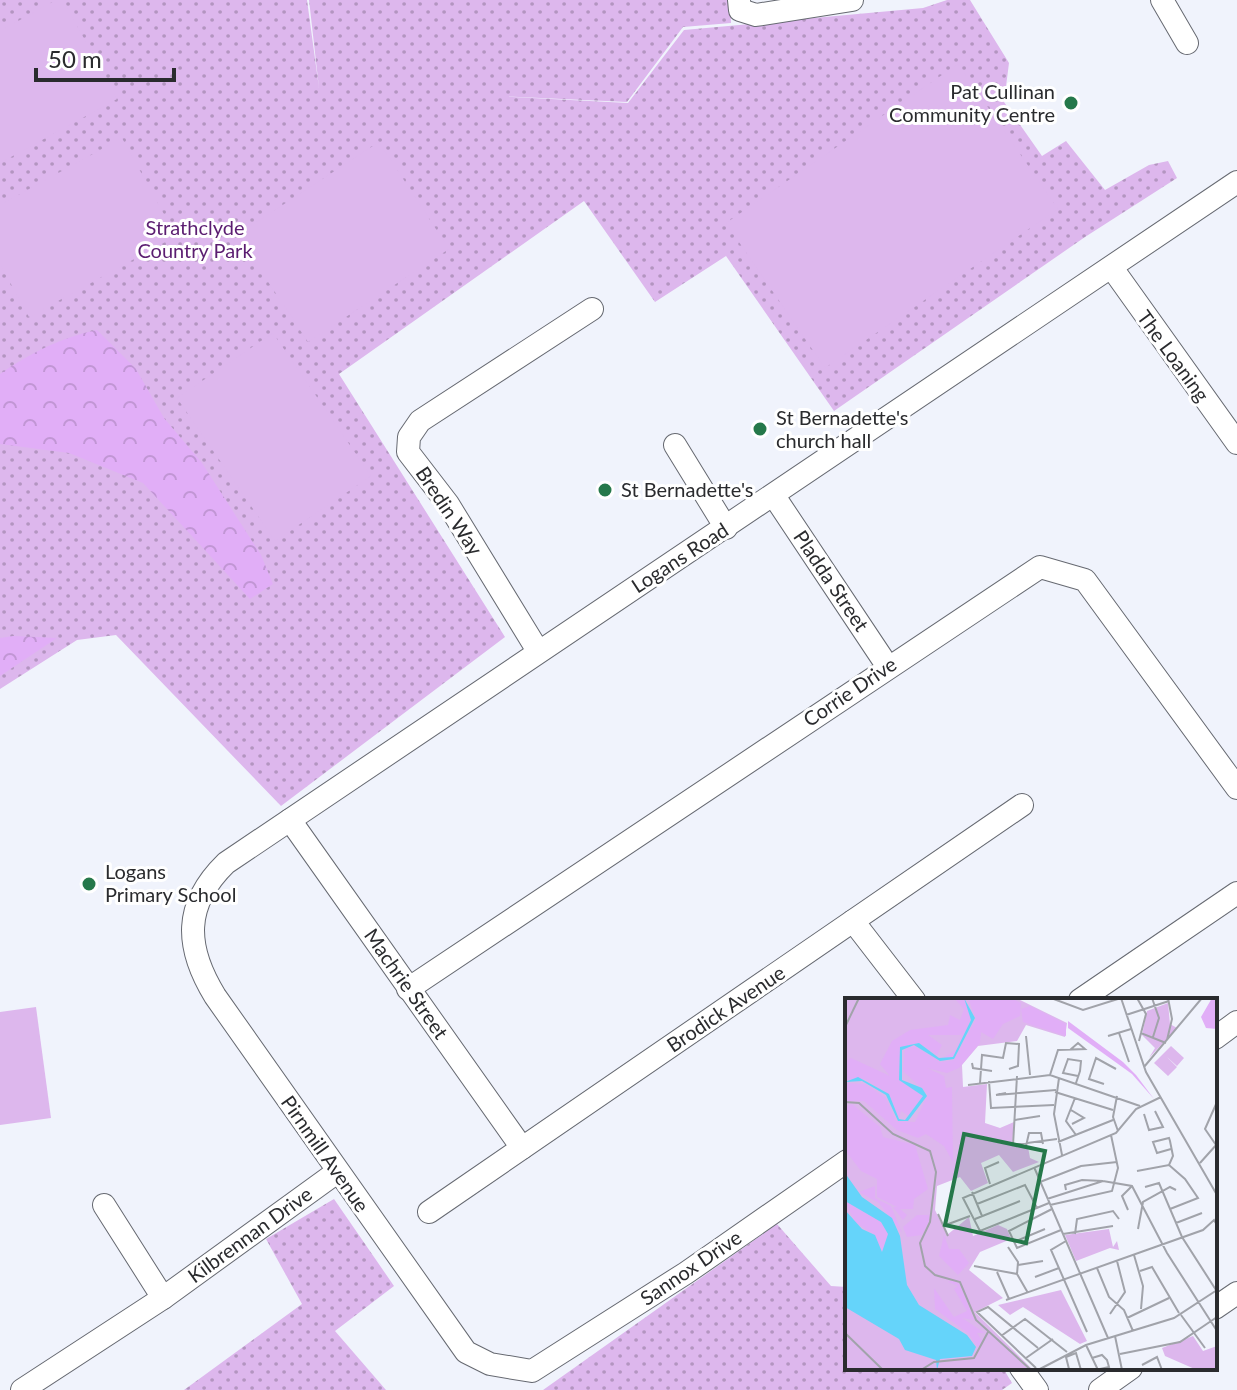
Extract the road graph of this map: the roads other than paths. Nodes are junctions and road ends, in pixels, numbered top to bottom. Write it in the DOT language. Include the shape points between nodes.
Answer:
graph roads {
  1 [pos="852,0"];
  2 [pos="1162,0"];
  3 [pos="740,5"];
  4 [pos="1187,43"];
  5 [pos="1237,182"];
  6 [pos="1112,268"];
  7 [pos="592,309"];
  8 [pos="1237,443"];
  9 [pos="675,445"];
  10 [pos="774,496"];
  11 [pos="726,528"];
  12 [pos="538,651"];
  13 [pos="888,667"];
  14 [pos="1237,788"];
  15 [pos="1022,805"];
  16 [pos="290,820"];
  17 [pos="208,884"];
  18 [pos="1237,893"];
  19 [pos="853,921"];
  20 [pos="408,989"];
  21 [pos="912,998"];
  22 [pos="1083,998"];
  23 [pos="1237,1022"];
  24 [pos="1217,1037"];
  25 [pos="522,1148"];
  26 [pos="845,1162"];
  27 [pos="337,1172"];
  28 [pos="104,1205"];
  29 [pos="429,1212"];
  30 [pos="1237,1293"];
  31 [pos="163,1298"];
  32 [pos="1217,1307"];
  33 [pos="1022,1370"];
  34 [pos="1128,1370"];
  35 [pos="532,1371"];
  36 [pos="22,1390"];
  37 [pos="1037,1390"];
  38 [pos="1100,1390"];
  1 -- 3 [label="street" via="756,15"];
  2 -- 4 [label="street"];
  5 -- 6 [label="street, Logans Road"];
  6 -- 8 [label="street, The Loaning"];
  6 -- 10 [label="street, Logans Road"];
  7 -- 12 [label="street, Bredin Way" via="420,421 409,437 408,452 448,504"];
  9 -- 11 [label="street"];
  10 -- 11 [label="street, Logans Road"];
  10 -- 13 [label="street, Pladda Street"];
  11 -- 12 [label="street, Logans Road"];
  12 -- 16 [label="street, Logans Road"];
  13 -- 14 [label="street, Corrie Drive" via="1040,567 1085,580"];
  13 -- 20 [label="street, Corrie Drive"];
  15 -- 19 [label="street, Brodick Avenue"];
  16 -- 17 [label="street, Logans Road" via="226,863"];
  16 -- 20 [label="street, Machrie Street"];
  17 -- 27 [label="street, Pirnmill Avenue" via="193,921 192,942 202,974"];
  18 -- 22 [label="street"];
  19 -- 21 [label="street"];
  19 -- 25 [label="street, Brodick Avenue"];
  20 -- 25 [label="street, Machrie Street"];
  23 -- 24 [label="street"];
  25 -- 29 [label="street, Brodick Avenue"];
  26 -- 35 [label="street, Sannox Drive"];
  27 -- 31 [label="street, Kilbrennan Drive"];
  27 -- 35 [label="street, Pirnmill Avenue" via="466,1352 490,1364"];
  28 -- 31 [label="street"];
  30 -- 32 [label="street"];
  31 -- 36 [label="street, Kilbrennan Drive"];
  33 -- 37 [label="street"];
  34 -- 38 [label="street"];
}
